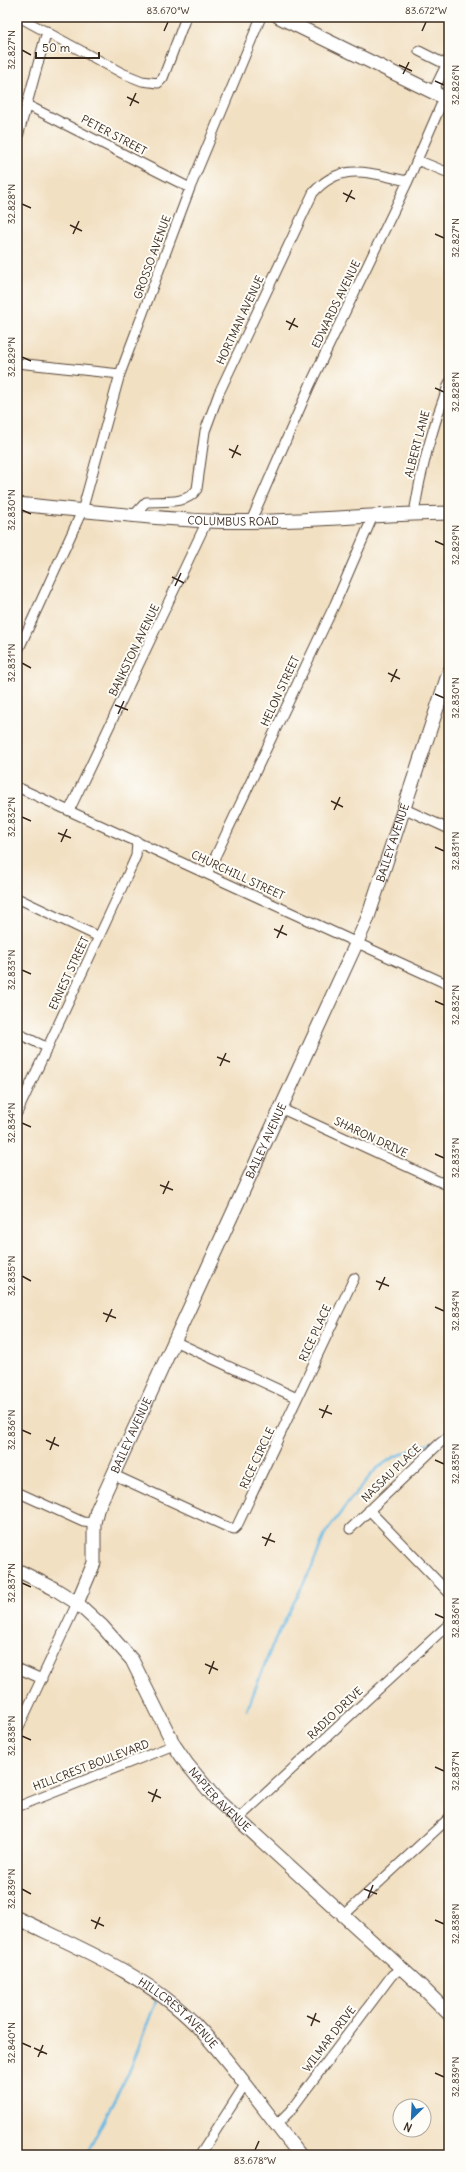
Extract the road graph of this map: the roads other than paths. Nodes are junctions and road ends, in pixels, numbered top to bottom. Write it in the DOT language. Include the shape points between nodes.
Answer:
graph roads {
  1 [pos="19,17"];
  2 [pos="186,17"];
  3 [pos="261,17"];
  4 [pos="279,17"];
  5 [pos="47,31"];
  6 [pos="419,51"];
  7 [pos="448,63"];
  8 [pos="432,92"];
  9 [pos="447,99"];
  10 [pos="26,105"];
  11 [pos="17,140"];
  12 [pos="417,160"];
  13 [pos="449,173"];
  14 [pos="408,181"];
  15 [pos="190,188"];
  16 [pos="17,363"];
  17 [pos="120,374"];
  18 [pos="449,383"];
  19 [pos="17,504"];
  20 [pos="82,511"];
  21 [pos="414,513"];
  22 [pos="449,513"];
  23 [pos="133,516"];
  24 [pos="373,516"];
  25 [pos="207,521"];
  26 [pos="251,521"];
  27 [pos="17,653"];
  28 [pos="449,672"];
  29 [pos="17,787"];
  30 [pos="405,809"];
  31 [pos="69,811"];
  32 [pos="449,829"];
  33 [pos="137,841"];
  34 [pos="207,874"];
  35 [pos="17,898"];
  36 [pos="99,937"];
  37 [pos="356,943"];
  38 [pos="449,985"];
  39 [pos="17,1033"];
  40 [pos="48,1048"];
  41 [pos="282,1109"];
  42 [pos="17,1113"];
  43 [pos="449,1186"];
  44 [pos="354,1278"];
  45 [pos="174,1341"];
  46 [pos="297,1398"];
  47 [pos="449,1436"];
  48 [pos="112,1474"];
  49 [pos="17,1492"];
  50 [pos="369,1510"];
  51 [pos="94,1523"];
  52 [pos="350,1529"];
  53 [pos="17,1570"];
  54 [pos="449,1593"];
  55 [pos="77,1603"];
  56 [pos="449,1624"];
  57 [pos="17,1668"];
  58 [pos="42,1679"];
  59 [pos="17,1731"];
  60 [pos="174,1745"];
  61 [pos="17,1807"];
  62 [pos="449,1818"];
  63 [pos="238,1819"];
  64 [pos="344,1915"];
  65 [pos="17,1918"];
  66 [pos="402,1968"];
  67 [pos="448,2012"];
  68 [pos="245,2084"];
  69 [pos="276,2125"];
  70 [pos="200,2155"];
  71 [pos="300,2155"];
  1 -- 5 [label="street"];
  2 -- 5 [label="street" via="164,78 158,83 130,76"];
  3 -- 15 [label="street, GROSSO AVENUE"];
  4 -- 8 [label="street"];
  5 -- 10 [label="street"];
  6 -- 7 [label="street"];
  7 -- 8 [label="street"];
  8 -- 9 [label="street"];
  9 -- 12 [label="street, EDWARDS AVENUE"];
  10 -- 11 [label="street"];
  10 -- 15 [label="street, PETER STREET"];
  12 -- 13 [label="street"];
  12 -- 14 [label="street, EDWARDS AVENUE"];
  14 -- 23 [label="street, HORTMAN AVENUE" via="360,172 345,172 326,180 313,192 219,393 201,448 197,489 187,499 146,502"];
  14 -- 26 [label="street, EDWARDS AVENUE" via="310,386"];
  15 -- 17 [label="street, GROSSO AVENUE"];
  16 -- 17 [label="street"];
  17 -- 20 [label="street, GROSSO AVENUE"];
  18 -- 21 [label="street, ALBERT LANE" via="434,424 418,486"];
  19 -- 20 [label="street, COLUMBUS ROAD"];
  20 -- 23 [label="street, COLUMBUS ROAD"];
  20 -- 27 [label="street, GROSSO AVENUE"];
  21 -- 22 [label="street, COLUMBUS ROAD"];
  21 -- 24 [label="street, COLUMBUS ROAD"];
  23 -- 25 [label="street, COLUMBUS ROAD"];
  24 -- 26 [label="street, COLUMBUS ROAD"];
  24 -- 34 [label="street, HELON STREET" via="335,604"];
  25 -- 26 [label="street, COLUMBUS ROAD"];
  25 -- 31 [label="street, BANKSTON AVENUE"];
  28 -- 30 [label="street, BAILEY AVENUE"];
  29 -- 31 [label="street, CHURCHILL STREET"];
  30 -- 32 [label="street"];
  30 -- 37 [label="street, BAILEY AVENUE" via="367,920"];
  31 -- 33 [label="street, CHURCHILL STREET"];
  33 -- 34 [label="street, CHURCHILL STREET"];
  33 -- 36 [label="street, ERNEST STREET" via="136,856"];
  34 -- 37 [label="street, CHURCHILL STREET"];
  35 -- 36 [label="street"];
  36 -- 40 [label="street, ERNEST STREET"];
  37 -- 38 [label="street, CHURCHILL STREET"];
  37 -- 41 [label="street, BAILEY AVENUE"];
  39 -- 40 [label="street"];
  40 -- 42 [label="street, ERNEST STREET"];
  41 -- 43 [label="street, SHARON DRIVE"];
  41 -- 45 [label="street, BAILEY AVENUE"];
  44 -- 46 [label="street, RICE PLACE"];
  45 -- 46 [label="street"];
  45 -- 48 [label="street, BAILEY AVENUE"];
  46 -- 48 [label="street, RICE CIRCLE" via="244,1514 234,1529"];
  47 -- 50 [label="street, NASSAU PLACE"];
  48 -- 51 [label="street, BAILEY AVENUE"];
  49 -- 51 [label="street" via="83,1522"];
  50 -- 52 [label="street, NASSAU PLACE"];
  50 -- 54 [label="street"];
  51 -- 55 [label="street, BAILEY AVENUE" via="94,1562"];
  53 -- 55 [label="street, NAPIER AVENUE" via="55,1588"];
  55 -- 58 [label="street"];
  55 -- 60 [label="street, NAPIER AVENUE" via="102,1626 132,1660"];
  56 -- 63 [label="street, RADIO DRIVE"];
  57 -- 58 [label="street"];
  58 -- 59 [label="street"];
  60 -- 61 [label="street, HILLCREST BOULEVARD"];
  60 -- 63 [label="street, NAPIER AVENUE" via="213,1795"];
  62 -- 64 [label="street"];
  63 -- 64 [label="street, NAPIER AVENUE"];
  64 -- 66 [label="street, NAPIER AVENUE"];
  65 -- 68 [label="street, HILLCREST AVENUE" via="112,1964 153,1990 195,2024"];
  66 -- 67 [label="street, NAPIER AVENUE"];
  66 -- 69 [label="street, WILMAR DRIVE" via="392,1975 290,2111"];
  68 -- 69 [label="street, HILLCREST AVENUE"];
  68 -- 70 [label="street"];
  69 -- 71 [label="street, HILLCREST AVENUE"];
}
